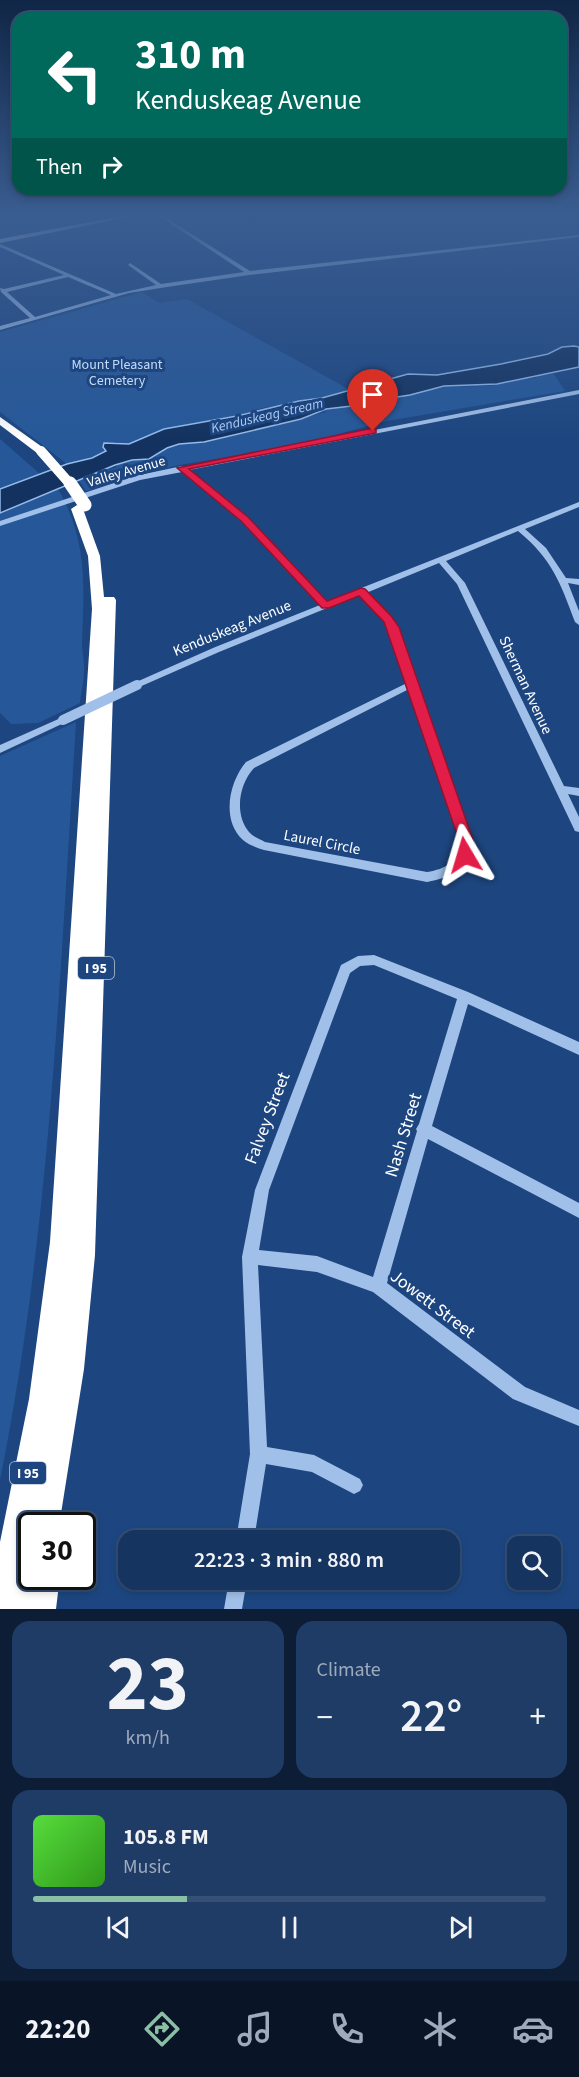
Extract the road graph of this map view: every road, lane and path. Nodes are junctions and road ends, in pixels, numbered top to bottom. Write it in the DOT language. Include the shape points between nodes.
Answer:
graph roads {
  1 [pos="3,291"];
  2 [pos="106,291"];
  3 [pos="138,291"];
  4 [pos="117,296"];
  5 [pos="34,319"];
  6 [pos="0,328"];
  7 [pos="579,392"];
  8 [pos="0,420"];
  9 [pos="0,429"];
  10 [pos="37,453"];
  11 [pos="182,468"];
  12 [pos="579,504"];
  13 [pos="81,507"];
  14 [pos="0,524"];
  15 [pos="519,528"];
  16 [pos="440,560"];
  17 [pos="563,580"];
  18 [pos="579,582"];
  19 [pos="361,592"];
  20 [pos="326,606"];
  21 [pos="579,622"];
  22 [pos="412,684"];
  23 [pos="0,749"];
  24 [pos="559,789"];
  25 [pos="579,792"];
  26 [pos="579,828"];
  27 [pos="464,996"];
  28 [pos="579,1049"];
  29 [pos="423,1129"];
  30 [pos="579,1211"];
  31 [pos="250,1257"];
  32 [pos="378,1286"];
  33 [pos="579,1418"];
  34 [pos="61,1433"];
  35 [pos="259,1454"];
  36 [pos="354,1485"];
  37 [pos="47,1512"];
  38 [pos="53,1512"];
  39 [pos="247,1530"];
  40 [pos="32,1590"];
  41 [pos="44,1590"];
  42 [pos="236,1590"];
  43 [pos="0,1606"];
  44 [pos="28,1609"];
  45 [pos="41,1609"];
  46 [pos="233,1609"];
  1 -- 5 [label="street"];
  2 -- 4 [label="street"];
  3 -- 4 [label="street"];
  4 -- 5 [label="street"];
  5 -- 6 [label="street"];
  7 -- 11 [label="street, Valley Avenue"];
  8 -- 10 [label="highway, I 95"];
  9 -- 10 [label="highway, I 95"];
  10 -- 13 [label="highway, I 95"];
  11 -- 14 [label="street, Valley Avenue" via="138,478"];
  11 -- 20 [label="street" via="244,519"];
  12 -- 15 [label="street, Kenduskeag Avenue"];
  13 -- 34 [label="highway, I 95" via="99,539 106,566 109,643 85,1224"];
  13 -- 43 [label="highway, I 95" via="94,556 99,609 66,1196 44,1389"];
  15 -- 16 [label="street, Kenduskeag Avenue"];
  15 -- 17 [label="street" via="550,555"];
  16 -- 19 [label="street, Kenduskeag Avenue"];
  16 -- 24 [label="street, Sherman Avenue" via="461,584"];
  17 -- 18 [label="street"];
  17 -- 21 [label="street"];
  19 -- 20 [label="street, Kenduskeag Avenue"];
  19 -- 22 [label="street, Laurel Circle" via="393,627"];
  20 -- 23 [label="street, Kenduskeag Avenue, bridge" via="201,656"];
  22 -- 22 [label="street, Laurel Circle" via="467,843 465,855 456,867 443,875 427,876 264,846 244,834 236,814 236,782 241,773"];
  24 -- 25 [label="street"];
  24 -- 26 [label="street, Sherman Avenue"];
  27 -- 28 [label="street, Falvey Street"];
  27 -- 29 [label="street, Nash Street"];
  27 -- 31 [label="street, Falvey Street" via="374,960 358,961 345,969 262,1190"];
  29 -- 30 [label="street"];
  29 -- 32 [label="street, Nash Street"];
  31 -- 32 [label="street, Jowett Street" via="317,1264"];
  31 -- 35 [label="street, Falvey Street"];
  32 -- 33 [label="street, Jowett Street" via="519,1393"];
  34 -- 37 [label="highway, I 95"];
  34 -- 38 [label="highway"];
  35 -- 36 [label="street" via="314,1464"];
  35 -- 39 [label="street, Falvey Street"];
  40 -- 44 [label="highway"];
  41 -- 45 [label="highway"];
  42 -- 46 [label="street"];
}
